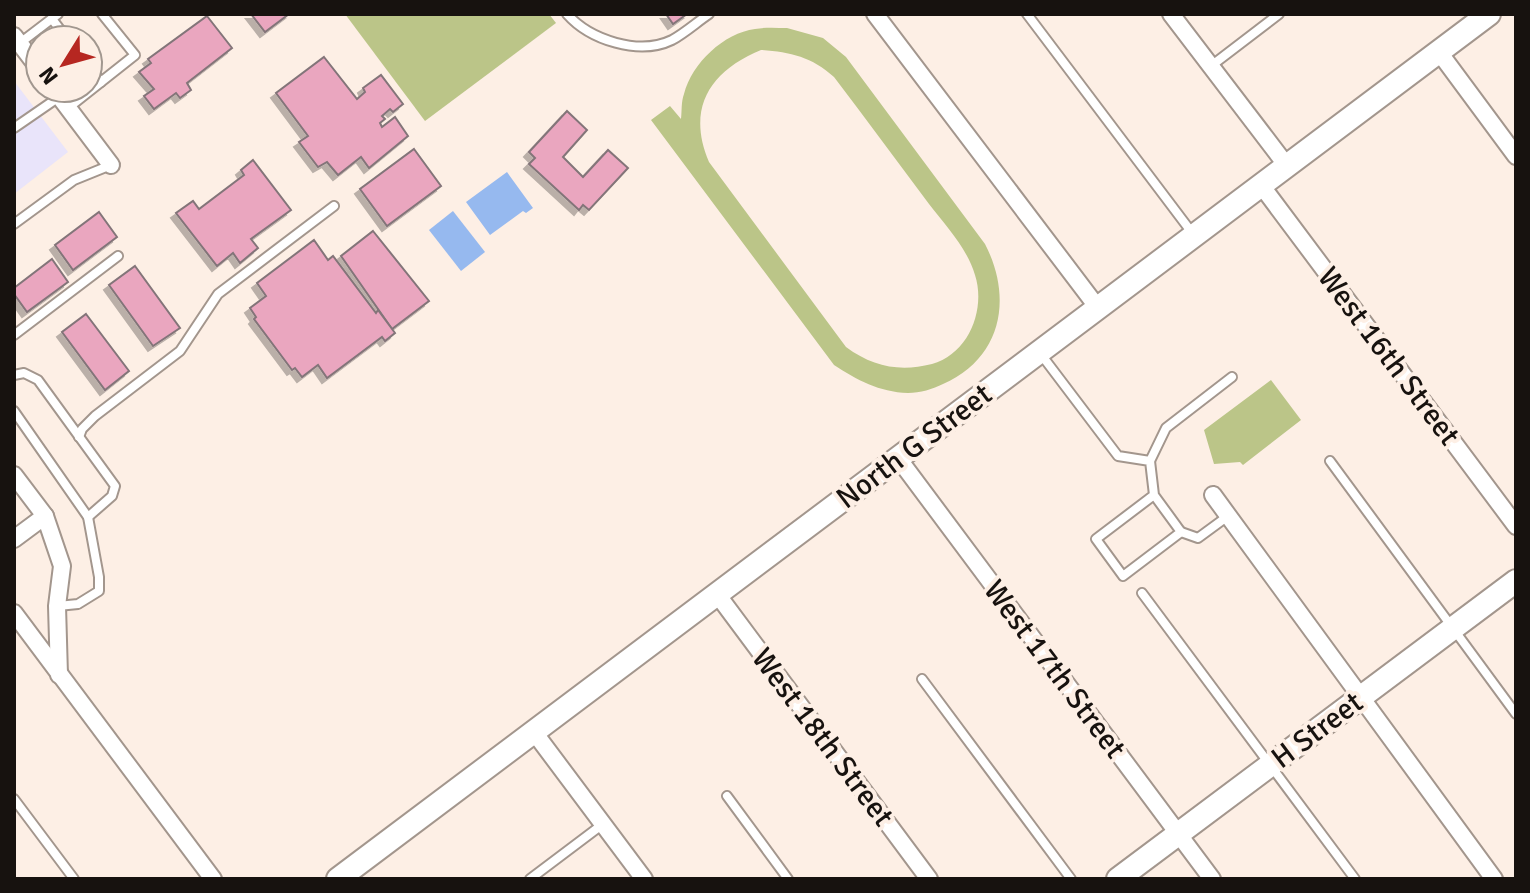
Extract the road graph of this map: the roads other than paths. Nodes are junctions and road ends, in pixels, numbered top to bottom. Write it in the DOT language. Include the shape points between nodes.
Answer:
graph roads {
  1 [pos="102,14"];
  2 [pos="567,14"];
  3 [pos="709,14"];
  4 [pos="875,14"];
  5 [pos="1027,14"];
  6 [pos="1171,14"];
  7 [pos="1279,14"];
  8 [pos="55,16"];
  9 [pos="1475,18"];
  10 [pos="17,39"];
  11 [pos="1439,52"];
  12 [pos="1211,66"];
  13 [pos="104,80"];
  14 [pos="50,104"];
  15 [pos="65,104"];
  16 [pos="14,128"];
  17 [pos="1516,156"];
  18 [pos="111,165"];
  19 [pos="1287,166"];
  20 [pos="1261,185"];
  21 [pos="334,206"];
  22 [pos="14,224"];
  23 [pos="1194,236"];
  24 [pos="118,256"];
  25 [pos="1098,308"];
  26 [pos="14,335"];
  27 [pos="1039,352"];
  28 [pos="14,375"];
  29 [pos="1232,377"];
  30 [pos="14,411"];
  31 [pos="79,437"];
  32 [pos="898,458"];
  33 [pos="1150,461"];
  34 [pos="1330,461"];
  35 [pos="14,475"];
  36 [pos="1154,495"];
  37 [pos="1213,495"];
  38 [pos="45,516"];
  39 [pos="1228,516"];
  40 [pos="88,517"];
  41 [pos="1516,526"];
  42 [pos="1181,532"];
  43 [pos="14,539"];
  44 [pos="1516,581"];
  45 [pos="1142,593"];
  46 [pos="717,594"];
  47 [pos="57,606"];
  48 [pos="14,613"];
  49 [pos="1453,628"];
  50 [pos="59,675"];
  51 [pos="922,679"];
  52 [pos="1360,698"];
  53 [pos="1516,714"];
  54 [pos="534,732"];
  55 [pos="1270,765"];
  56 [pos="727,796"];
  57 [pos="14,799"];
  58 [pos="603,824"];
  59 [pos="1178,834"];
  60 [pos="347,876"];
  61 [pos="74,879"];
  62 [pos="213,879"];
  63 [pos="530,879"];
  64 [pos="644,879"];
  65 [pos="788,879"];
  66 [pos="929,879"];
  67 [pos="1071,879"];
  68 [pos="1118,879"];
  69 [pos="1212,879"];
  70 [pos="1355,879"];
  71 [pos="1494,879"];
  1 -- 13 [label="lane" via="135,55"];
  2 -- 3 [label="lane" via="597,36 647,47 671,40"];
  4 -- 25 [label="street"];
  5 -- 23 [label="lane"];
  6 -- 12 [label="street"];
  7 -- 12 [label="lane"];
  8 -- 10 [label="lane"];
  9 -- 11 [label="street, North G Street"];
  11 -- 17 [label="street"];
  11 -- 19 [label="street, North G Street"];
  12 -- 19 [label="street"];
  14 -- 16 [label="lane"];
  15 -- 18 [label="street"];
  18 -- 22 [label="lane" via="74,180"];
  19 -- 20 [label="street, North G Street"];
  20 -- 23 [label="street, North G Street"];
  20 -- 41 [label="street, West 16th Street"];
  21 -- 31 [label="lane" via="218,294 180,351 95,416"];
  23 -- 25 [label="street, North G Street"];
  24 -- 26 [label="lane"];
  25 -- 27 [label="street, North G Street"];
  27 -- 32 [label="street, North G Street"];
  27 -- 33 [label="lane" via="1118,456"];
  28 -- 31 [label="lane" via="38,380"];
  29 -- 33 [label="lane" via="1166,428"];
  30 -- 40 [label="lane"];
  31 -- 40 [label="lane" via="115,486 112,496"];
  32 -- 46 [label="street, North G Street"];
  32 -- 59 [label="street, West 17th Street"];
  33 -- 36 [label="lane"];
  34 -- 49 [label="lane"];
  35 -- 38 [label="street"];
  36 -- 42 [label="lane"];
  36 -- 42 [label="lane" via="1096,539 1123,576"];
  37 -- 39 [label="street"];
  38 -- 43 [label="street"];
  38 -- 47 [label="street" via="62,566"];
  39 -- 42 [label="lane" via="1198,538"];
  39 -- 52 [label="street"];
  40 -- 47 [label="lane" via="99,591 78,604"];
  44 -- 49 [label="street, H Street"];
  45 -- 55 [label="lane"];
  46 -- 54 [label="street, North G Street"];
  46 -- 66 [label="street, West 18th Street"];
  47 -- 50 [label="street"];
  48 -- 50 [label="street"];
  49 -- 52 [label="street, H Street"];
  49 -- 53 [label="lane"];
  50 -- 62 [label="street"];
  51 -- 67 [label="lane"];
  52 -- 55 [label="street, H Street"];
  52 -- 71 [label="street"];
  54 -- 58 [label="street"];
  54 -- 60 [label="street, North G Street"];
  55 -- 59 [label="street, H Street"];
  55 -- 70 [label="lane"];
  56 -- 65 [label="lane"];
  57 -- 61 [label="lane"];
  58 -- 63 [label="lane"];
  58 -- 64 [label="street"];
  59 -- 68 [label="street, H Street"];
  59 -- 69 [label="street, West 17th Street"];
}
